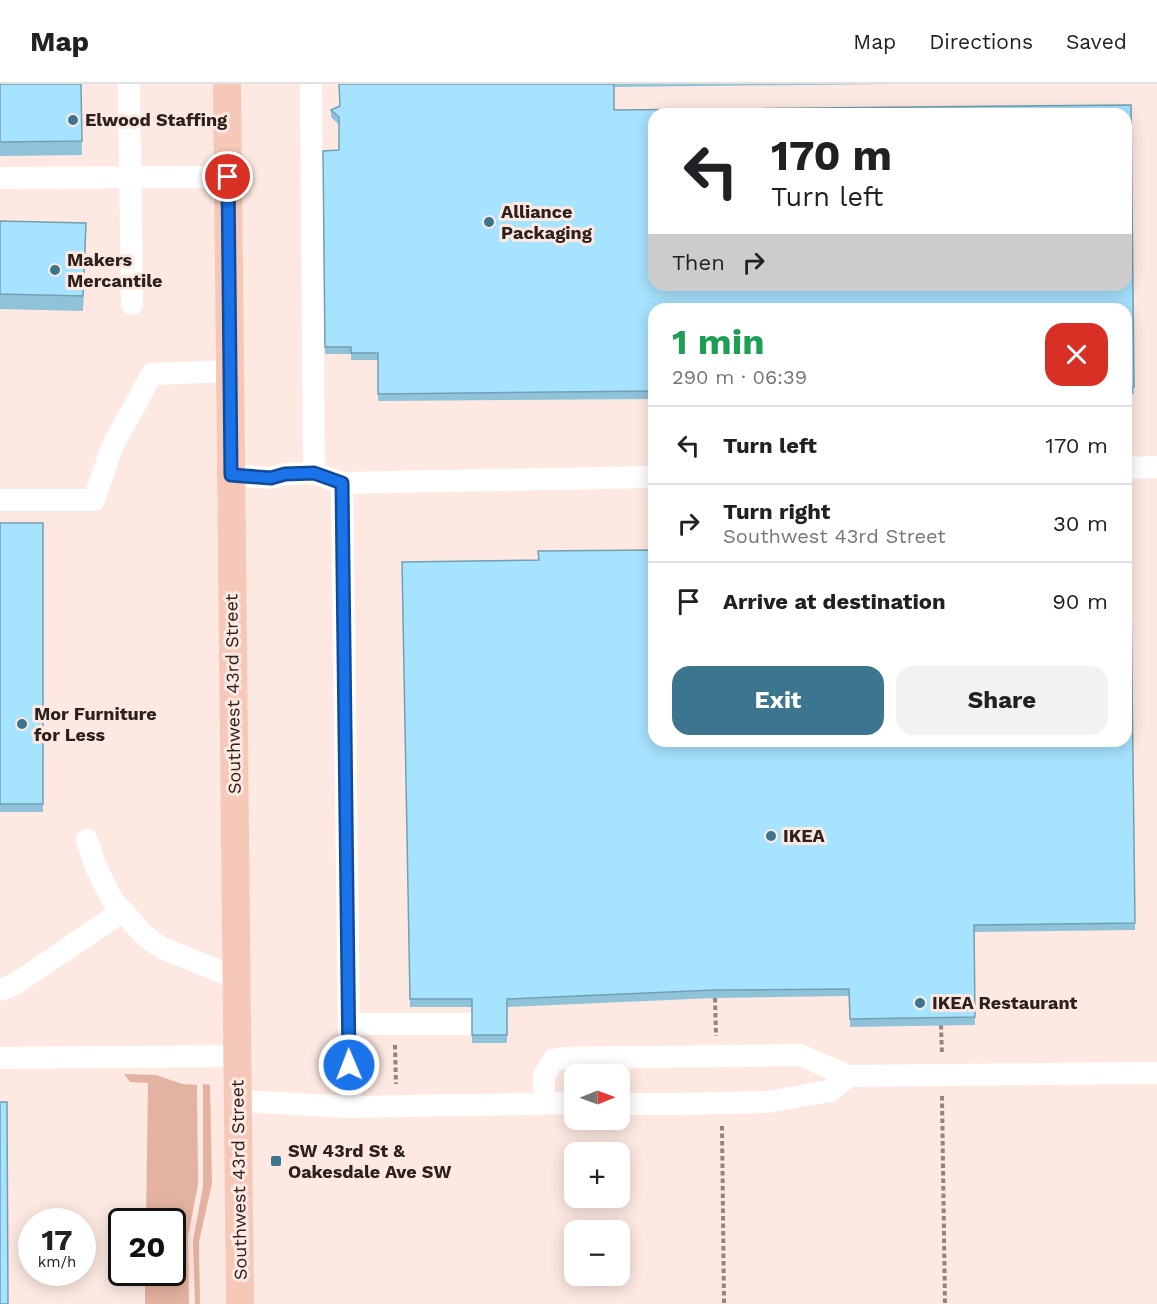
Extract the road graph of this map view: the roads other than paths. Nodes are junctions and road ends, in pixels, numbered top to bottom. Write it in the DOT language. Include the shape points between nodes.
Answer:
graph roads {
  1 [pos="129,84"];
  2 [pos="228,84"];
  3 [pos="311,84"];
  4 [pos="130,177"];
  5 [pos="228,177"];
  6 [pos="0,178"];
  7 [pos="132,304"];
  8 [pos="230,371"];
  9 [pos="1157,467"];
  10 [pos="1132,468"];
  11 [pos="314,473"];
  12 [pos="231,475"];
  13 [pos="648,477"];
  14 [pos="342,483"];
  15 [pos="0,500"];
  16 [pos="87,840"];
  17 [pos="123,911"];
  18 [pos="236,978"];
  19 [pos="0,990"];
  20 [pos="348,1024"];
  21 [pos="472,1024"];
  22 [pos="237,1056"];
  23 [pos="0,1058"];
  24 [pos="1157,1073"];
  25 [pos="849,1076"];
  26 [pos="239,1101"];
  27 [pos="544,1103"];
  28 [pos="564,1103"];
  29 [pos="630,1104"];
  30 [pos="350,1107"];
  31 [pos="240,1304"];
  1 -- 4 [label="lane"];
  2 -- 5 [label="main road, Southwest 43rd Street"];
  3 -- 11 [label="lane"];
  4 -- 5 [label="lane"];
  4 -- 6 [label="lane"];
  4 -- 7 [label="lane"];
  5 -- 8 [label="main road, Southwest 43rd Street"];
  8 -- 12 [label="main road, Southwest 43rd Street"];
  8 -- 15 [label="lane" via="152,374 112,447 94,500"];
  9 -- 10 [label="lane"];
  11 -- 12 [label="lane" via="271,478"];
  11 -- 14 [label="lane"];
  12 -- 18 [label="main road, Southwest 43rd Street"];
  13 -- 14 [label="lane"];
  14 -- 20 [label="lane"];
  16 -- 17 [label="lane" via="113,901"];
  17 -- 18 [label="lane" via="162,948"];
  17 -- 19 [label="lane" via="15,984"];
  18 -- 22 [label="main road, Southwest 43rd Street"];
  20 -- 21 [label="lane"];
  20 -- 30 [label="lane"];
  22 -- 23 [label="lane"];
  22 -- 26 [label="main road, Southwest 43rd Street"];
  24 -- 25 [label="lane"];
  25 -- 27 [label="lane" via="800,1055 563,1058 553,1060 544,1076"];
  25 -- 29 [label="lane" via="830,1091 767,1102"];
  26 -- 30 [label="lane"];
  26 -- 31 [label="main road, Southwest 43rd Street"];
  27 -- 28 [label="lane"];
  27 -- 30 [label="lane"];
}
